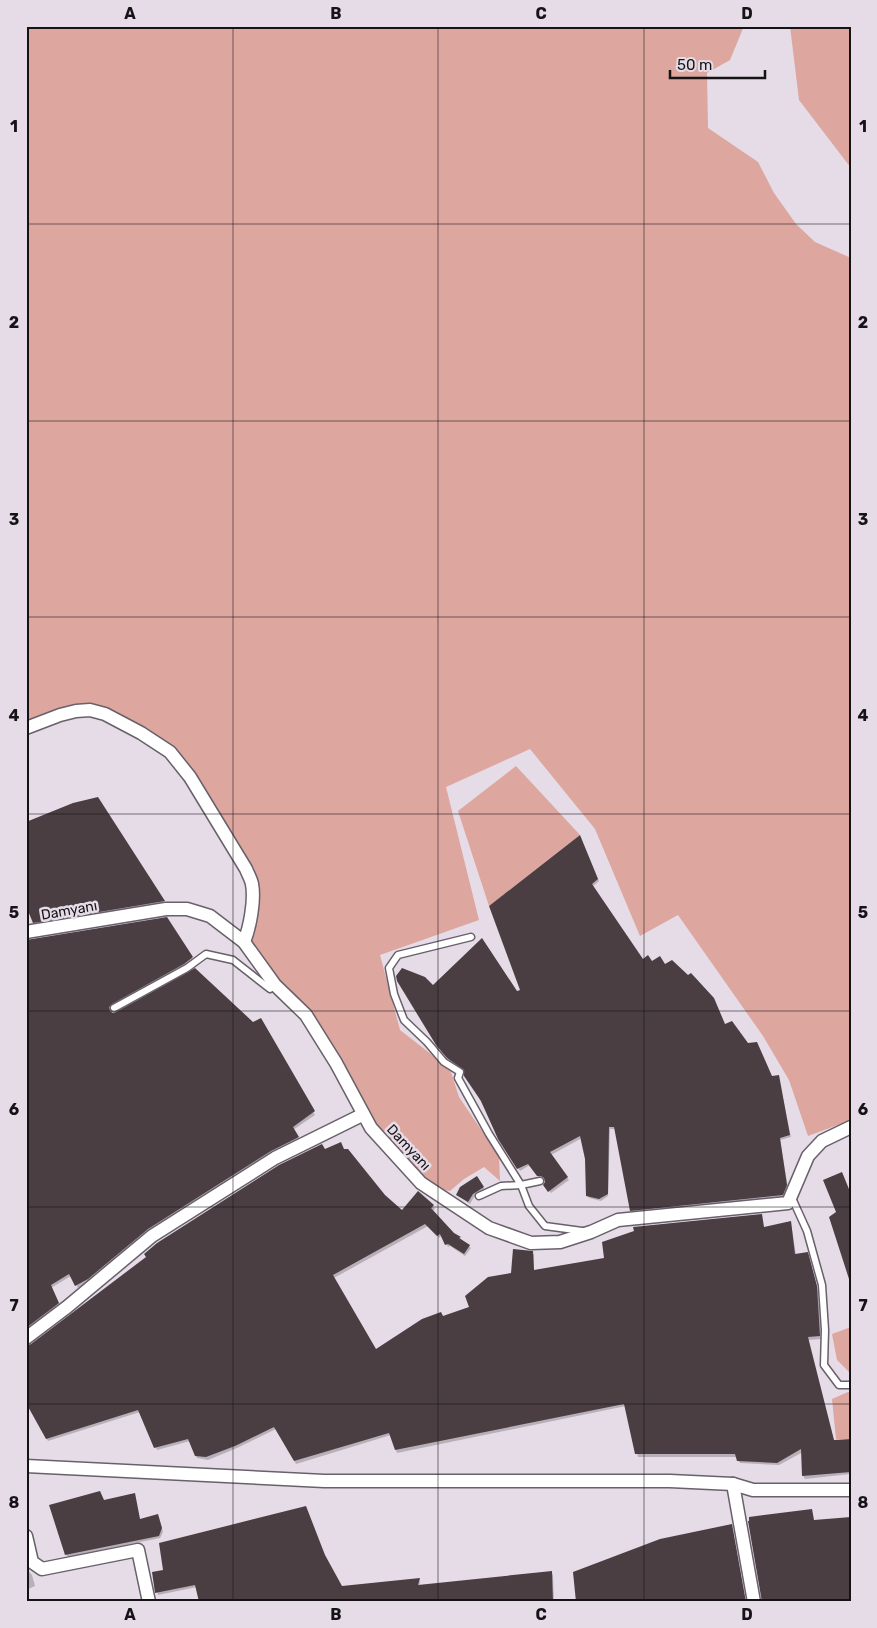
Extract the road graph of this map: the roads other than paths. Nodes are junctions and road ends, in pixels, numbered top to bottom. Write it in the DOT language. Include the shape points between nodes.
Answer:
graph roads {
  1 [pos="26,728"];
  2 [pos="26,932"];
  3 [pos="471,937"];
  4 [pos="244,942"];
  5 [pos="276,985"];
  6 [pos="114,1008"];
  7 [pos="362,1115"];
  8 [pos="851,1127"];
  9 [pos="540,1181"];
  10 [pos="521,1185"];
  11 [pos="479,1196"];
  12 [pos="791,1196"];
  13 [pos="591,1232"];
  14 [pos="26,1338"];
  15 [pos="851,1386"];
  16 [pos="26,1466"];
  17 [pos="733,1484"];
  18 [pos="851,1490"];
  19 [pos="26,1536"];
  20 [pos="149,1602"];
  21 [pos="754,1602"];
  1 -- 4 [label="street" via="60,715 90,710 141,732 170,752 190,777 252,884 253,899"];
  2 -- 4 [label="street, Damyanı" via="166,909 188,909 210,916"];
  3 -- 10 [label="lane" via="398,955 389,968 404,1020 444,1062 460,1072 458,1078 467,1096"];
  4 -- 5 [label="street, Damyanı"];
  5 -- 6 [label="lane" via="270,989 233,960 206,954"];
  5 -- 7 [label="street, Damyanı" via="306,1015 336,1063"];
  7 -- 13 [label="street, Damyanı" via="370,1128 421,1182 489,1228 531,1243 560,1242"];
  7 -- 14 [label="street" via="275,1158 152,1236"];
  8 -- 12 [label="street" via="822,1141 808,1156"];
  9 -- 10 [label="lane"];
  10 -- 11 [label="lane" via="501,1186"];
  10 -- 13 [label="lane" via="529,1206 545,1226"];
  12 -- 13 [label="street, Damyanı" via="788,1203 618,1220"];
  12 -- 15 [label="lane" via="807,1231 822,1285 824,1364 839,1385"];
  16 -- 17 [label="street" via="324,1481 670,1481"];
  17 -- 18 [label="street" via="753,1490"];
  17 -- 21 [label="street"];
  19 -- 20 [label="street" via="32,1562 42,1568 138,1550"];
}
